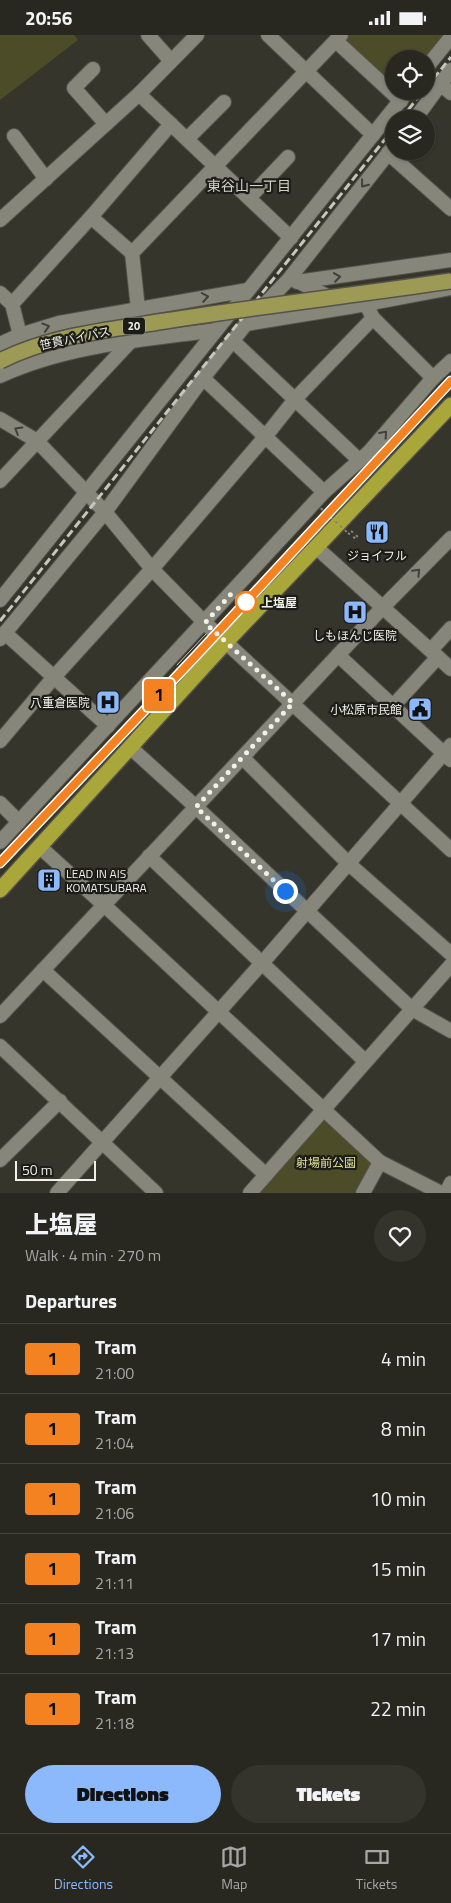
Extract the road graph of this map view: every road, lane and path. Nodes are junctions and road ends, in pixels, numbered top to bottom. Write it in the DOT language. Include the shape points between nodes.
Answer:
graph roads {
  1 [pos="148,35"];
  2 [pos="197,35"];
  3 [pos="268,35"];
  4 [pos="451,37"];
  5 [pos="339,38"];
  6 [pos="435,57"];
  7 [pos="171,61"];
  8 [pos="93,69"];
  9 [pos="451,70"];
  10 [pos="307,71"];
  11 [pos="385,79"];
  12 [pos="446,89"];
  13 [pos="139,95"];
  14 [pos="401,100"];
  15 [pos="224,102"];
  16 [pos="424,110"];
  17 [pos="106,124"];
  18 [pos="171,124"];
  19 [pos="373,135"];
  20 [pos="14,136"];
  21 [pos="187,139"];
  22 [pos="288,157"];
  23 [pos="385,158"];
  24 [pos="401,160"];
  25 [pos="216,167"];
  26 [pos="46,179"];
  27 [pos="249,198"];
  28 [pos="451,209"];
  29 [pos="2,216"];
  30 [pos="91,217"];
  31 [pos="291,238"];
  32 [pos="132,253"];
  33 [pos="451,260"];
  34 [pos="451,272"];
  35 [pos="294,281"];
  36 [pos="451,281"];
  37 [pos="451,288"];
  38 [pos="248,290"];
  39 [pos="0,293"];
  40 [pos="12,304"];
  41 [pos="272,304"];
  42 [pos="366,304"];
  43 [pos="349,307"];
  44 [pos="138,309"];
  45 [pos="373,319"];
  46 [pos="246,324"];
  47 [pos="216,330"];
  48 [pos="20,335"];
  49 [pos="131,341"];
  50 [pos="232,341"];
  51 [pos="0,344"];
  52 [pos="0,361"];
  53 [pos="451,361"];
  54 [pos="0,376"];
  55 [pos="203,378"];
  56 [pos="433,378"];
  57 [pos="296,398"];
  58 [pos="451,405"];
  59 [pos="0,419"];
  60 [pos="265,437"];
  61 [pos="37,441"];
  62 [pos="360,460"];
  63 [pos="0,481"];
  64 [pos="324,492"];
  65 [pos="86,493"];
  66 [pos="316,504"];
  67 [pos="105,512"];
  68 [pos="349,531"];
  69 [pos="451,538"];
  70 [pos="317,548"];
  71 [pos="152,569"];
  72 [pos="0,600"];
  73 [pos="383,607"];
  74 [pos="205,623"];
  75 [pos="451,628"];
  76 [pos="2,636"];
  77 [pos="226,642"];
  78 [pos="434,654"];
  79 [pos="338,655"];
  80 [pos="451,669"];
  81 [pos="54,677"];
  82 [pos="293,703"];
  83 [pos="394,706"];
  84 [pos="108,726"];
  85 [pos="0,741"];
  86 [pos="131,748"];
  87 [pos="448,753"];
  88 [pos="243,758"];
  89 [pos="0,803"];
  90 [pos="399,803"];
  91 [pos="196,807"];
  92 [pos="19,822"];
  93 [pos="0,842"];
  94 [pos="40,847"];
  95 [pos="451,850"];
  96 [pos="150,856"];
  97 [pos="349,864"];
  98 [pos="0,891"];
  99 [pos="104,905"];
  100 [pos="307,911"];
  101 [pos="451,954"];
  102 [pos="263,962"];
  103 [pos="451,965"];
  104 [pos="43,970"];
  105 [pos="412,1009"];
  106 [pos="218,1012"];
  107 [pos="0,1016"];
  108 [pos="451,1031"];
  109 [pos="0,1046"];
  110 [pos="365,1061"];
  111 [pos="160,1078"];
  112 [pos="60,1101"];
  113 [pos="322,1110"];
  114 [pos="103,1143"];
  115 [pos="0,1160"];
  116 [pos="380,1162"];
  117 [pos="266,1175"];
  118 [pos="451,1183"];
  119 [pos="57,1193"];
  120 [pos="156,1193"];
  121 [pos="250,1193"];
  122 [pos="363,1193"];
  123 [pos="441,1193"];
  124 [pos="446,1193"];
  1 -- 7 [label="street"];
  2 -- 7 [label="street"];
  3 -- 10 [label="street"];
  4 -- 6 [label="street"];
  5 -- 10 [label="street"];
  5 -- 11 [label="street"];
  7 -- 13 [label="street"];
  8 -- 17 [label="street" via="74,88"];
  9 -- 12 [label="street"];
  10 -- 19 [label="street"];
  10 -- 25 [label="street"];
  12 -- 16 [label="street"];
  13 -- 17 [label="street"];
  13 -- 18 [label="street"];
  14 -- 19 [label="street"];
  15 -- 21 [label="street"];
  17 -- 26 [label="street"];
  18 -- 21 [label="street"];
  18 -- 30 [label="street"];
  19 -- 31 [label="street"];
  20 -- 26 [label="street"];
  21 -- 25 [label="street"];
  22 -- 27 [label="street"];
  23 -- 35 [label="street, one-way"];
  24 -- 28 [label="street"];
  25 -- 27 [label="street"];
  25 -- 32 [label="street"];
  26 -- 29 [label="street"];
  27 -- 31 [label="street"];
  30 -- 32 [label="street"];
  30 -- 40 [label="street"];
  31 -- 38 [label="street"];
  32 -- 44 [label="street"];
  35 -- 33 [label="street, one-way"];
  34 -- 41 [label="main road, 笹貫バイパス / 20, bridge" via="378,282"];
  35 -- 43 [label="street"];
  35 -- 46 [label="street"];
  36 -- 41 [label="main road, 笹貫バイパス / 20, bridge"];
  37 -- 42 [label="street"];
  44 -- 38 [label="street, one-way"];
  38 -- 47 [label="street"];
  39 -- 40 [label="street"];
  40 -- 48 [label="street"];
  41 -- 52 [label="main road, 笹貫バイパス / 20, bridge" via="82,334 39,345"];
  42 -- 43 [label="street"];
  42 -- 45 [label="street"];
  43 -- 46 [label="street"];
  48 -- 44 [label="street, one-way" via="59,323"];
  44 -- 49 [label="street"];
  45 -- 56 [label="street"];
  45 -- 57 [label="street"];
  46 -- 50 [label="street"];
  47 -- 49 [label="street"];
  47 -- 65 [label="street"];
  48 -- 51 [label="street"];
  49 -- 54 [label="street" via="67,352"];
  49 -- 61 [label="street"];
  50 -- 55 [label="street"];
  50 -- 57 [label="street"];
  53 -- 56 [label="street"];
  55 -- 60 [label="street"];
  55 -- 67 [label="street"];
  62 -- 56 [label="street, one-way"];
  57 -- 60 [label="street"];
  57 -- 62 [label="street"];
  58 -- 70 [label="highway"];
  61 -- 59 [label="street, one-way"];
  60 -- 64 [label="street"];
  60 -- 71 [label="street"];
  61 -- 63 [label="street"];
  61 -- 65 [label="street"];
  62 -- 64 [label="street"];
  64 -- 74 [label="street"];
  65 -- 67 [label="street"];
  65 -- 72 [label="street"];
  66 -- 68 [label="path, bridge"];
  67 -- 71 [label="street"];
  67 -- 76 [label="street"];
  73 -- 69 [label="street, one-way"];
  70 -- 73 [label="street"];
  70 -- 77 [label="highway"];
  71 -- 74 [label="street"];
  71 -- 81 [label="street"];
  73 -- 78 [label="street"];
  73 -- 79 [label="street"];
  74 -- 77 [label="street"];
  74 -- 84 [label="street"];
  75 -- 78 [label="street"];
  76 -- 81 [label="street"];
  77 -- 82 [label="street"];
  77 -- 86 [label="highway"];
  78 -- 80 [label="street"];
  78 -- 83 [label="street"];
  79 -- 82 [label="street"];
  79 -- 83 [label="street"];
  81 -- 84 [label="street"];
  81 -- 85 [label="street"];
  82 -- 88 [label="street"];
  82 -- 90 [label="street"];
  83 -- 87 [label="street"];
  84 -- 92 [label="street"];
  86 -- 91 [label="street"];
  86 -- 94 [label="highway"];
  87 -- 90 [label="street"];
  88 -- 91 [label="street"];
  88 -- 97 [label="street"];
  89 -- 92 [label="street"];
  90 -- 95 [label="street"];
  90 -- 97 [label="street"];
  91 -- 96 [label="street"];
  91 -- 100 [label="street"];
  92 -- 93 [label="street"];
  94 -- 98 [label="highway"];
  94 -- 99 [label="street"];
  96 -- 99 [label="street"];
  96 -- 102 [label="street"];
  97 -- 100 [label="street"];
  97 -- 101 [label="street"];
  99 -- 104 [label="street"];
  99 -- 106 [label="street"];
  100 -- 102 [label="street"];
  100 -- 105 [label="street"];
  102 -- 106 [label="street"];
  102 -- 110 [label="street"];
  103 -- 105 [label="street"];
  104 -- 107 [label="street"];
  104 -- 111 [label="street"];
  105 -- 108 [label="street"];
  105 -- 110 [label="street"];
  106 -- 111 [label="street"];
  106 -- 113 [label="street"];
  109 -- 112 [label="street"];
  110 -- 113 [label="street"];
  111 -- 114 [label="street"];
  111 -- 117 [label="street"];
  112 -- 114 [label="street"];
  112 -- 115 [label="street"];
  113 -- 116 [label="street"];
  113 -- 117 [label="street"];
  114 -- 119 [label="street"];
  114 -- 120 [label="street"];
  116 -- 122 [label="street"];
  116 -- 123 [label="street"];
  117 -- 121 [label="street"];
  118 -- 124 [label="street"];
}
